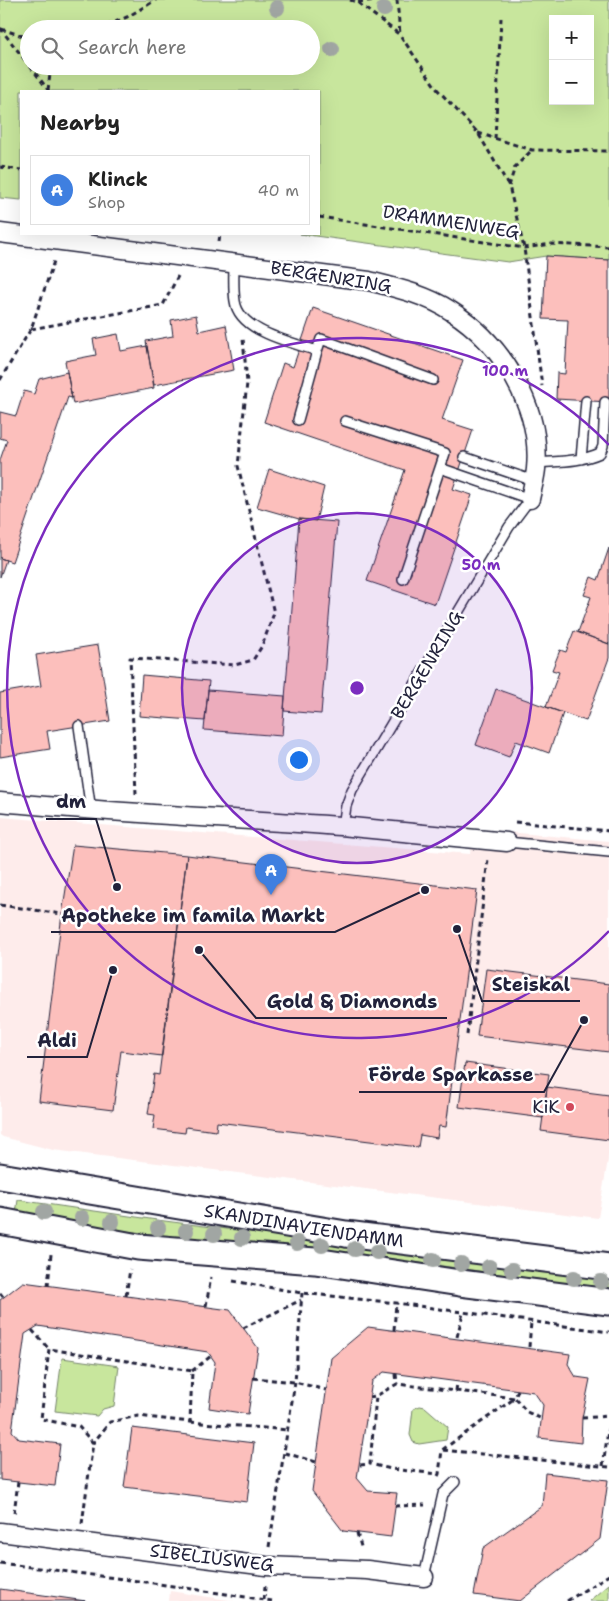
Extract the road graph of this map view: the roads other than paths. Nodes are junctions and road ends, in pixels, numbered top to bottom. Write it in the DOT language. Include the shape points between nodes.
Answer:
graph roads {
  1 [pos="0,233"];
  2 [pos="234,262"];
  3 [pos="317,351"];
  4 [pos="433,380"];
  5 [pos="586,401"];
  6 [pos="605,402"];
  7 [pos="298,420"];
  8 [pos="345,421"];
  9 [pos="464,457"];
  10 [pos="581,459"];
  11 [pos="536,463"];
  12 [pos="440,468"];
  13 [pos="534,481"];
  14 [pos="530,499"];
  15 [pos="402,579"];
  16 [pos="79,726"];
  17 [pos="0,802"];
  18 [pos="0,808"];
  19 [pos="91,811"];
  20 [pos="343,827"];
  21 [pos="499,841"];
  22 [pos="609,852"];
  23 [pos="0,1176"];
  24 [pos="0,1221"];
  25 [pos="609,1267"];
  26 [pos="609,1302"];
  27 [pos="455,1482"];
  28 [pos="6,1533"];
  29 [pos="424,1577"];
  1 -- 2 [label="street, BERGENRING"];
  2 -- 3 [label="lane" via="235,303 242,318 251,327"];
  2 -- 11 [label="street, BERGENRING" via="369,281 400,288 452,311 486,339 520,390 529,414"];
  3 -- 4 [label="lane" via="321,339"];
  3 -- 7 [label="lane"];
  5 -- 10 [label="lane"];
  6 -- 10 [label="lane" via="603,446 600,453"];
  8 -- 12 [label="lane" via="445,453"];
  9 -- 13 [label="lane"];
  10 -- 11 [label="lane"];
  11 -- 13 [label="street, BERGENRING"];
  12 -- 14 [label="lane"];
  12 -- 15 [label="lane"];
  13 -- 14 [label="street, BERGENRING"];
  14 -- 20 [label="lane, BERGENRING" via="509,527 352,790"];
  16 -- 19 [label="lane"];
  17 -- 18 [label="street"];
  17 -- 19 [label="street"];
  19 -- 20 [label="street"];
  20 -- 21 [label="street"];
  21 -- 22 [label="lane"];
  23 -- 25 [label="main road, SKANDINAVIENDAMM" via="346,1234"];
  24 -- 26 [label="main road, SKANDINAVIENDAMM" via="138,1248 315,1261"];
  27 -- 29 [label="lane" via="443,1494"];
  28 -- 29 [label="street, SIBELIUSWEG" via="266,1566 367,1570"];
}
